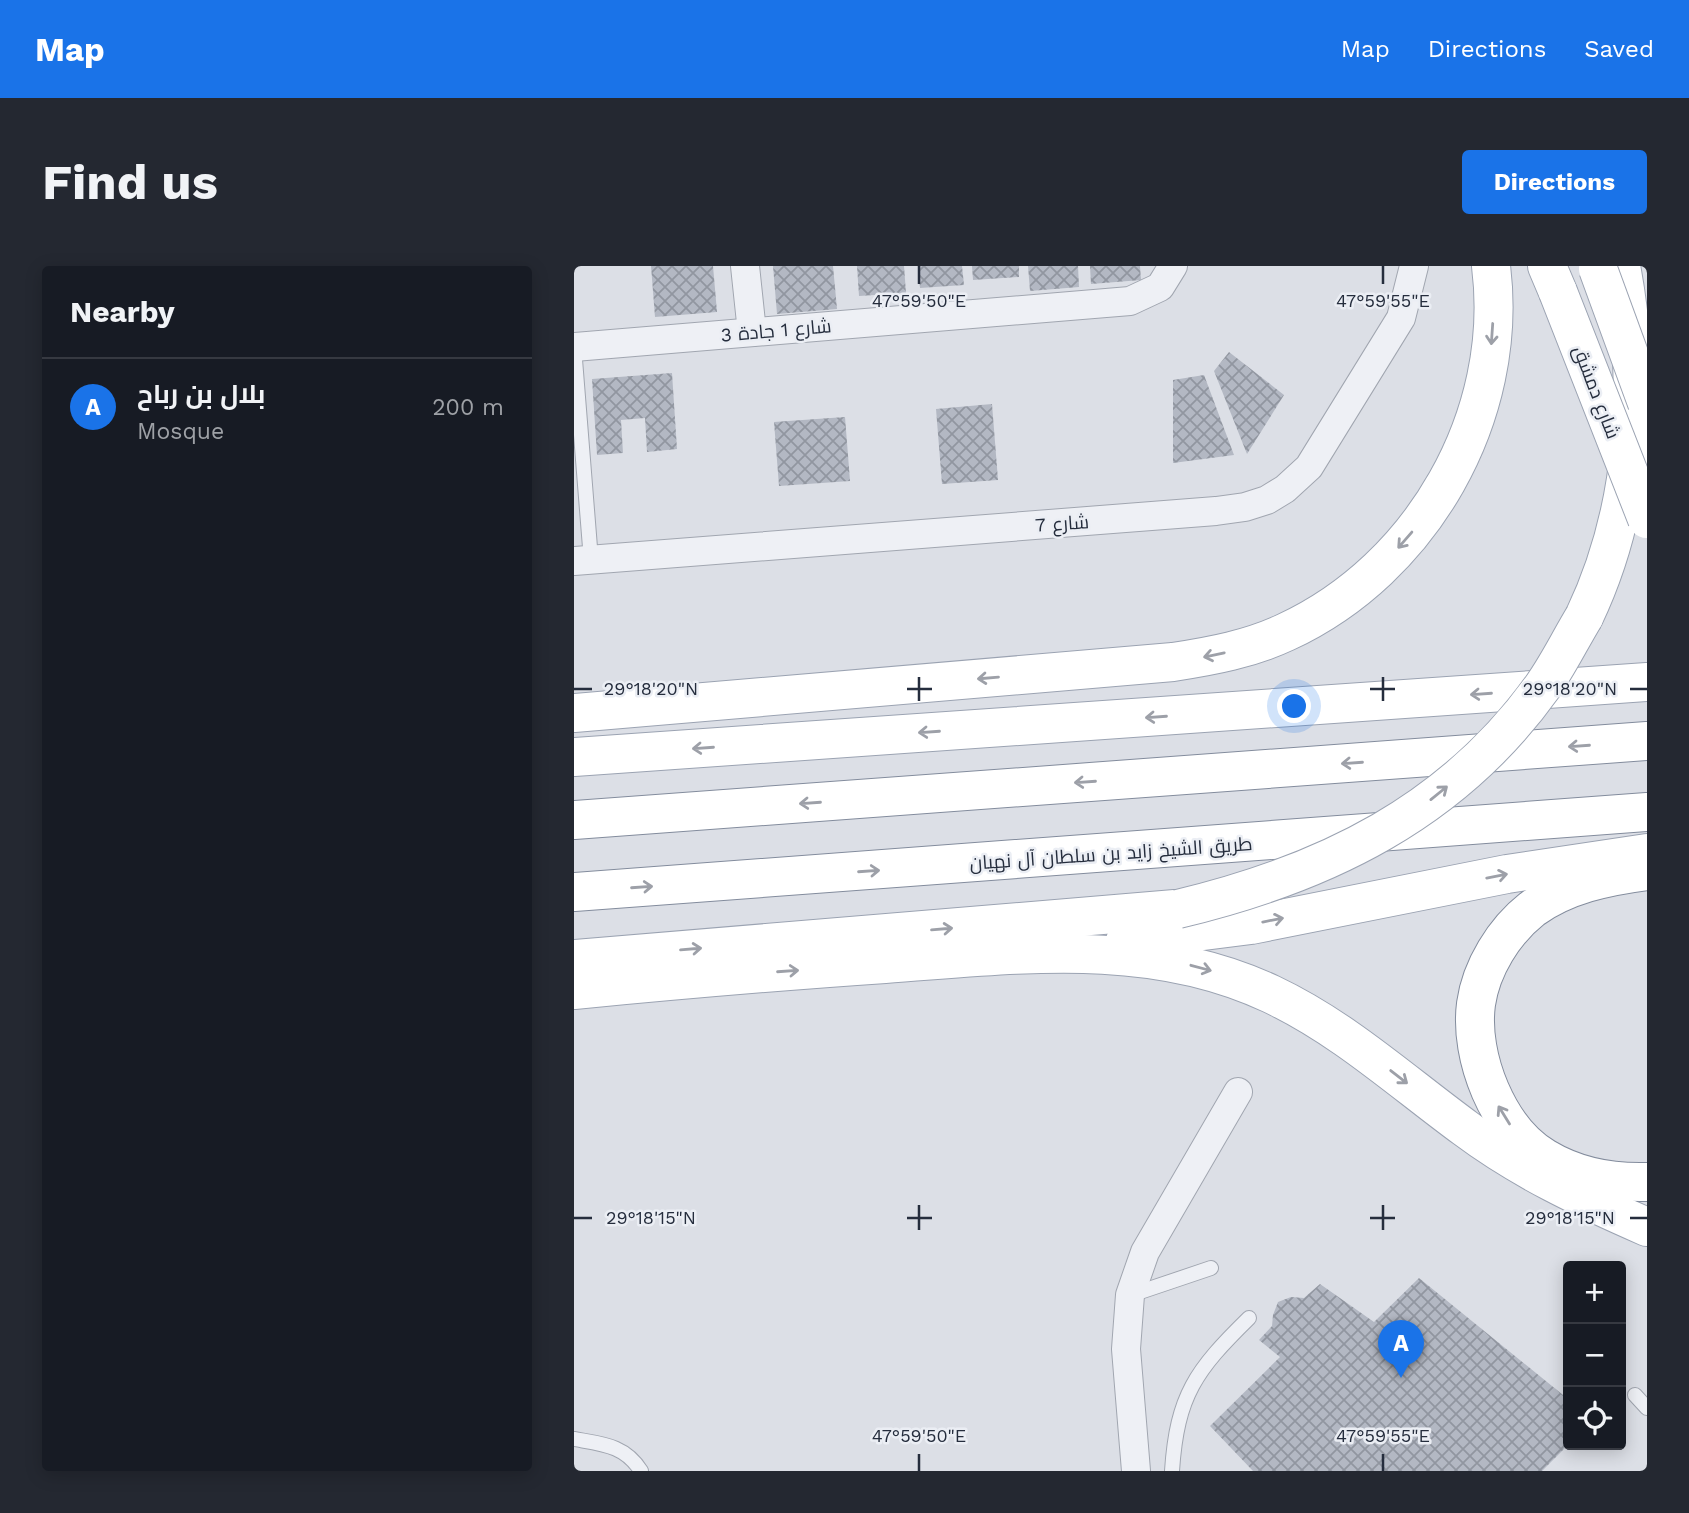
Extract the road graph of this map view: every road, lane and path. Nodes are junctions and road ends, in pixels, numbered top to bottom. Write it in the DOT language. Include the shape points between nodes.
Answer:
graph roads {
  1 [pos="745,266"];
  2 [pos="1173,266"];
  3 [pos="1414,266"];
  4 [pos="1491,266"];
  5 [pos="1605,267"];
  6 [pos="1552,279"];
  7 [pos="752,332"];
  8 [pos="574,347"];
  9 [pos="1647,403"];
  10 [pos="1647,519"];
  11 [pos="582,560"];
  12 [pos="1644,682"];
  13 [pos="574,713"];
  14 [pos="1647,741"];
  15 [pos="574,757"];
  16 [pos="1647,811"];
  17 [pos="574,820"];
  18 [pos="1647,853"];
  19 [pos="1647,871"];
  20 [pos="574,892"];
  21 [pos="1036,953"];
  22 [pos="574,959"];
  23 [pos="574,990"];
  24 [pos="1238,1091"];
  25 [pos="1647,1182"];
  26 [pos="1647,1227"];
  27 [pos="1211,1268"];
  28 [pos="1130,1295"];
  29 [pos="1249,1318"];
  30 [pos="1634,1395"];
  31 [pos="1647,1408"];
  32 [pos="574,1439"];
  33 [pos="641,1471"];
  34 [pos="1136,1471"];
  35 [pos="1172,1471"];
  1 -- 7 [label="street"];
  2 -- 7 [label="street, شارع 1 جادة 3" via="1160,287 1130,301"];
  3 -- 11 [label="street, شارع 7" via="1402,318 1320,452 1299,478 1267,500 1216,511"];
  4 -- 13 [label="main road, one-way" via="1494,312 1486,380 1452,473 1416,528 1377,571 1336,603 1286,632 1231,651 1173,662"];
  5 -- 9 [label="main road, bridge"];
  22 -- 5 [label="main road, one-way, bridge" via="1178,909 1313,867 1356,848 1427,803 1480,758 1544,685 1584,617 1609,555 1623,497 1634,377 1631,318"];
  6 -- 10 [label="main road, شارع دمشق, bridge"];
  7 -- 8 [label="street, شارع 1 جادة 3"];
  8 -- 11 [label="lane"];
  12 -- 15 [label="main road, one-way"];
  14 -- 17 [label="main road, one-way"];
  20 -- 16 [label="main road, طريق الشيخ زايد بن سلطان آل نهيان, one-way"];
  21 -- 18 [label="main road, one-way" via="1251,925 1507,874"];
  25 -- 19 [label="main road, one-way" via="1601,1178 1543,1157 1506,1119 1492,1093 1476,1035 1476,1004 1484,976 1497,948 1516,924 1556,894 1588,882"];
  23 -- 21 [label="main road, one-way"];
  21 -- 26 [label="main road, one-way" via="1150,957 1236,979 1272,994 1362,1048 1466,1130 1529,1171"];
  24 -- 28 [label="street" via="1145,1252"];
  27 -- 28 [label="lane"];
  28 -- 34 [label="street" via="1126,1349"];
  29 -- 35 [label="lane" via="1209,1357 1192,1383 1178,1422"];
  30 -- 31 [label="lane"];
  32 -- 33 [label="lane" via="620,1448"];
}
